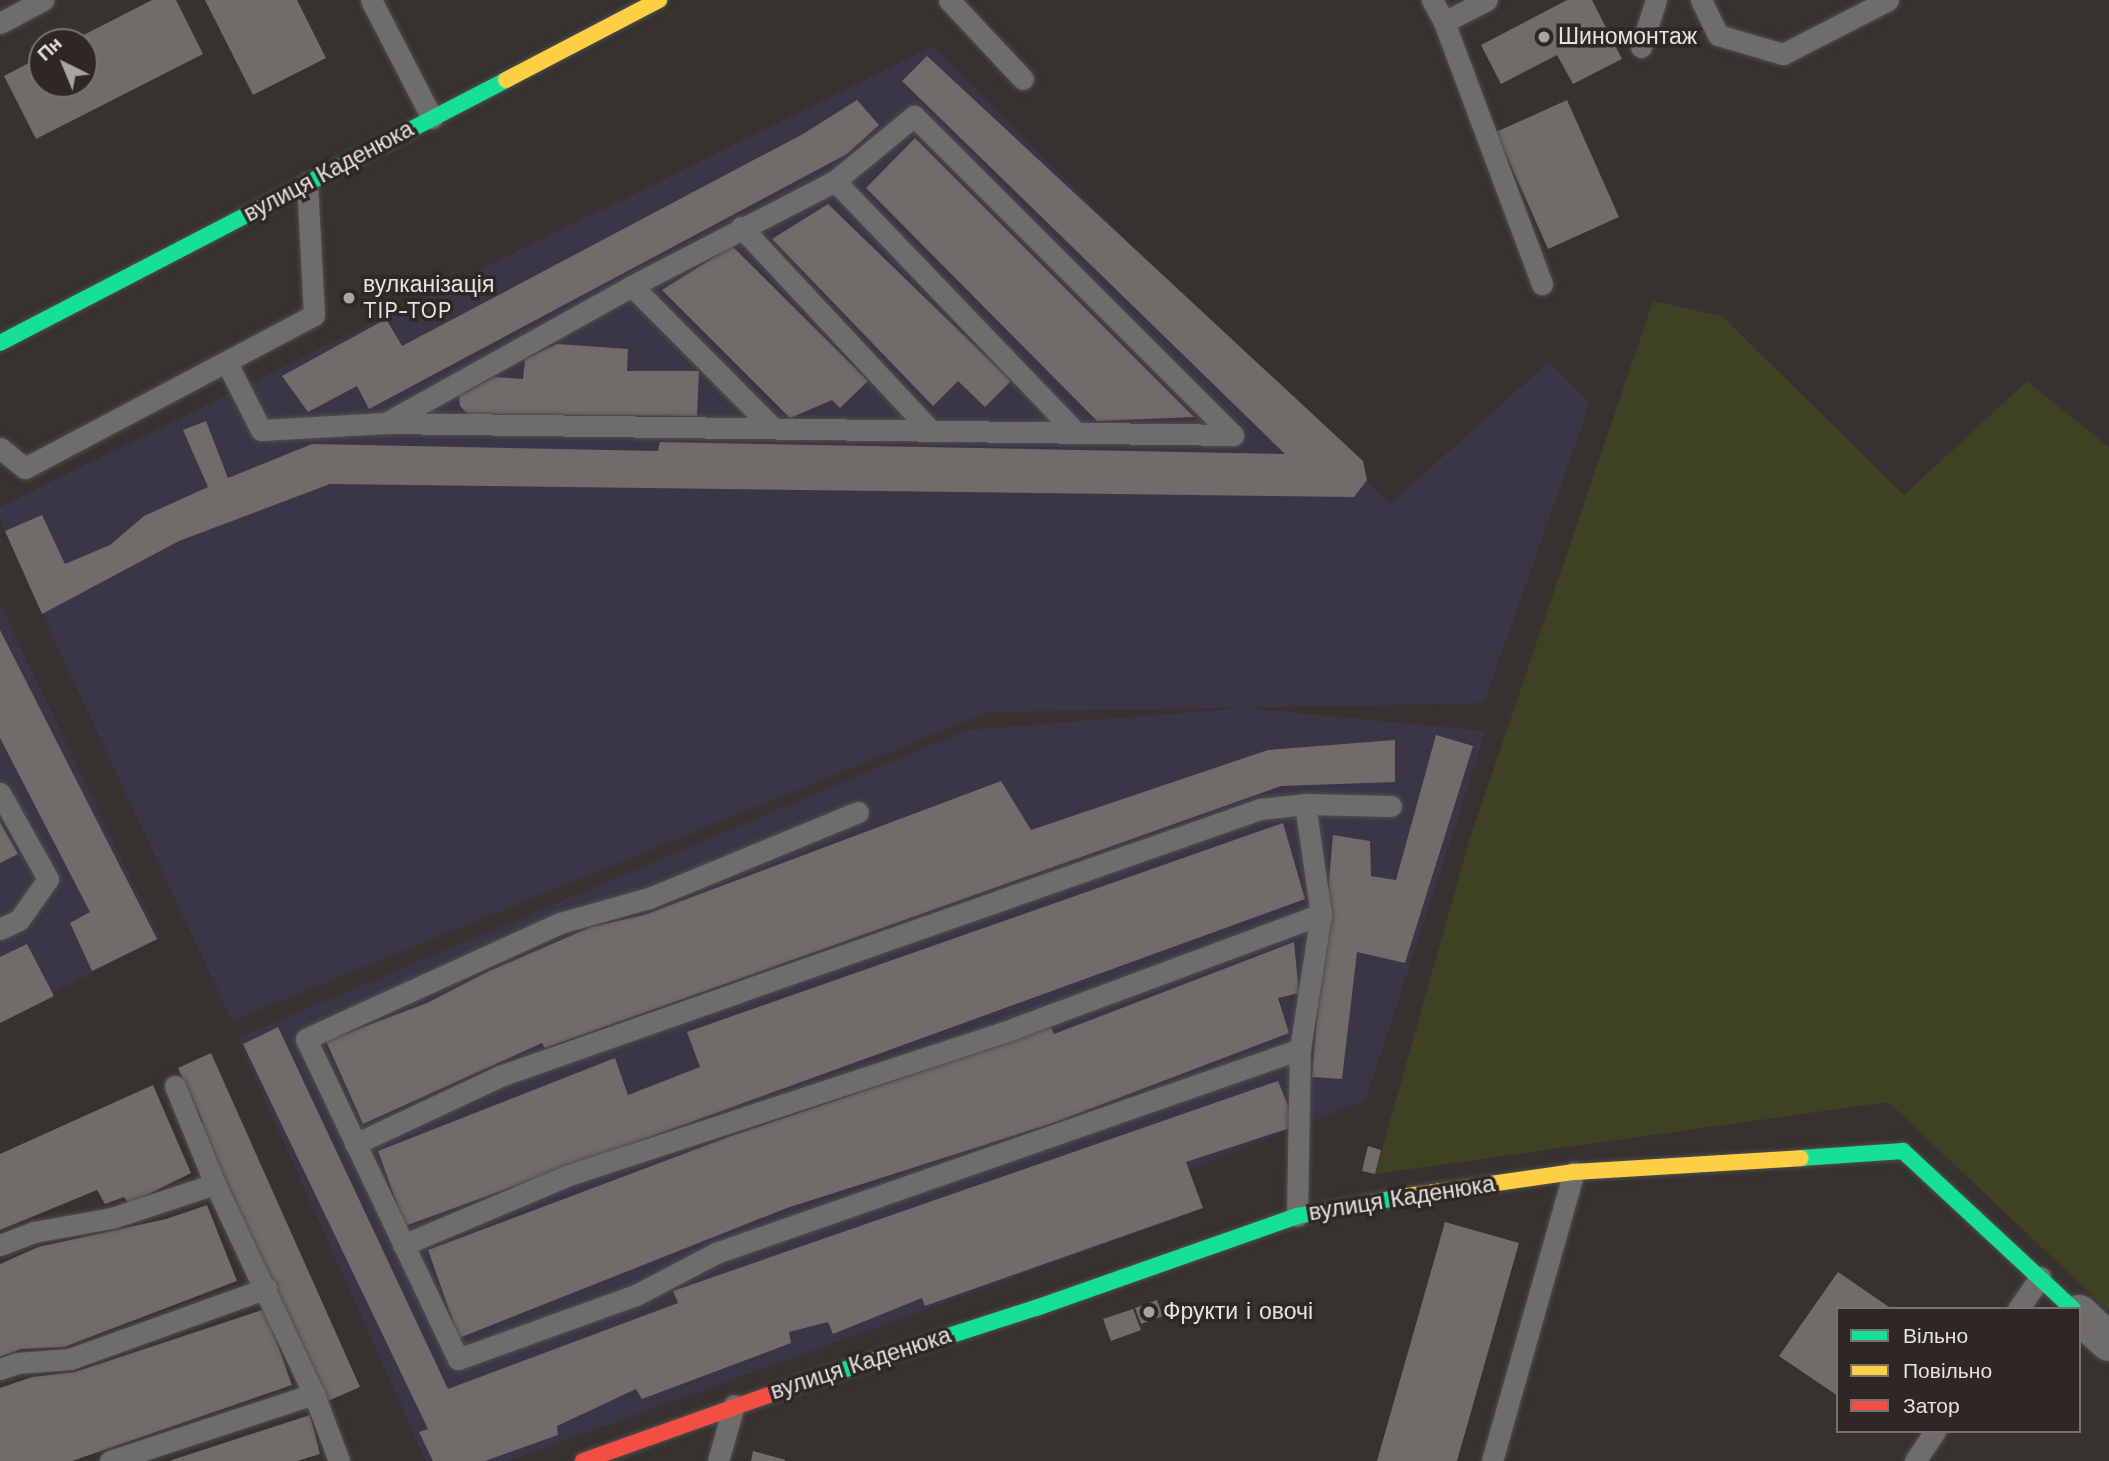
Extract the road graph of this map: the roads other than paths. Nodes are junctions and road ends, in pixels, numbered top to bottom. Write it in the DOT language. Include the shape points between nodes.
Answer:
graph roads {
  1 [pos="43,0"];
  2 [pos="371,0"];
  3 [pos="659,0"];
  4 [pos="949,0"];
  5 [pos="1432,0"];
  6 [pos="1487,0"];
  7 [pos="1656,0"];
  8 [pos="1701,0"];
  9 [pos="1888,0"];
  10 [pos="1444,22"];
  11 [pos="0,23"];
  12 [pos="1641,47"];
  13 [pos="1023,79"];
  14 [pos="432,118"];
  15 [pos="835,181"];
  16 [pos="307,183"];
  17 [pos="741,227"];
  18 [pos="1542,284"];
  19 [pos="632,286"];
  20 [pos="0,343"];
  21 [pos="227,363"];
  22 [pos="386,423"];
  23 [pos="773,428"];
  24 [pos="931,431"];
  25 [pos="1077,433"];
  26 [pos="0,448"];
  27 [pos="0,793"];
  28 [pos="1305,804"];
  29 [pos="1391,806"];
  30 [pos="858,812"];
  31 [pos="1321,914"];
  32 [pos="0,929"];
  33 [pos="1300,1049"];
  34 [pos="175,1086"];
  35 [pos="355,1144"];
  36 [pos="1574,1172"];
  37 [pos="215,1184"];
  38 [pos="1297,1216"];
  39 [pos="0,1245"];
  40 [pos="403,1245"];
  41 [pos="2040,1277"];
  42 [pos="267,1288"];
  43 [pos="2019,1307"];
  44 [pos="2072,1307"];
  45 [pos="2081,1316"];
  46 [pos="2109,1342"];
  47 [pos="0,1369"];
  48 [pos="314,1394"];
  49 [pos="734,1405"];
  50 [pos="1934,1433"];
  51 [pos="110,1461"];
  52 [pos="339,1461"];
  53 [pos="583,1461"];
  54 [pos="719,1461"];
  55 [pos="1492,1461"];
  56 [pos="1915,1461"];
  1 -- 11 [label="lane"];
  2 -- 14 [label="lane"];
  3 -- 14 [label="street, вулиця Каденюка"];
  4 -- 13 [label="lane"];
  5 -- 10 [label="lane"];
  6 -- 10 [label="lane"];
  7 -- 12 [label="lane"];
  8 -- 9 [label="lane" via="1718,35 1783,54"];
  10 -- 18 [label="lane"];
  14 -- 16 [label="street, вулиця Каденюка"];
  15 -- 17 [label="lane"];
  15 -- 25 [label="lane"];
  15 -- 25 [label="lane" via="914,117 1233,435"];
  16 -- 20 [label="street, вулиця Каденюка"];
  16 -- 21 [label="lane" via="314,314"];
  17 -- 19 [label="lane"];
  17 -- 24 [label="lane"];
  19 -- 22 [label="lane"];
  19 -- 23 [label="lane"];
  21 -- 22 [label="lane" via="261,430"];
  21 -- 26 [label="lane" via="24,468"];
  22 -- 23 [label="lane"];
  23 -- 24 [label="lane"];
  24 -- 25 [label="lane"];
  27 -- 32 [label="lane" via="48,879 19,920"];
  28 -- 29 [label="lane"];
  28 -- 31 [label="lane"];
  28 -- 35 [label="lane" via="1260,810 500,1076"];
  30 -- 35 [label="lane" via="649,898 560,923 306,1040"];
  31 -- 33 [label="lane"];
  31 -- 40 [label="lane" via="1015,1028 569,1175"];
  33 -- 38 [label="lane"];
  33 -- 40 [label="lane" via="716,1254 636,1295 458,1359"];
  34 -- 37 [label="lane"];
  35 -- 40 [label="lane"];
  36 -- 38 [label="street, вулиця Каденюка"];
  36 -- 41 [label="street, вулиця Каденюка" via="1903,1151"];
  36 -- 55 [label="lane"];
  37 -- 39 [label="lane" via="112,1218 34,1232"];
  37 -- 42 [label="lane"];
  38 -- 49 [label="street, вулиця Каденюка" via="1037,1308"];
  41 -- 43 [label="lane"];
  41 -- 44 [label="street, вулиця Каденюка"];
  42 -- 47 [label="lane" via="70,1359"];
  42 -- 48 [label="lane"];
  45 -- 46 [label="street"];
  48 -- 51 [label="lane"];
  48 -- 52 [label="lane"];
  49 -- 53 [label="street, вулиця Каденюка"];
  49 -- 54 [label="lane"];
  50 -- 56 [label="lane"];
}
